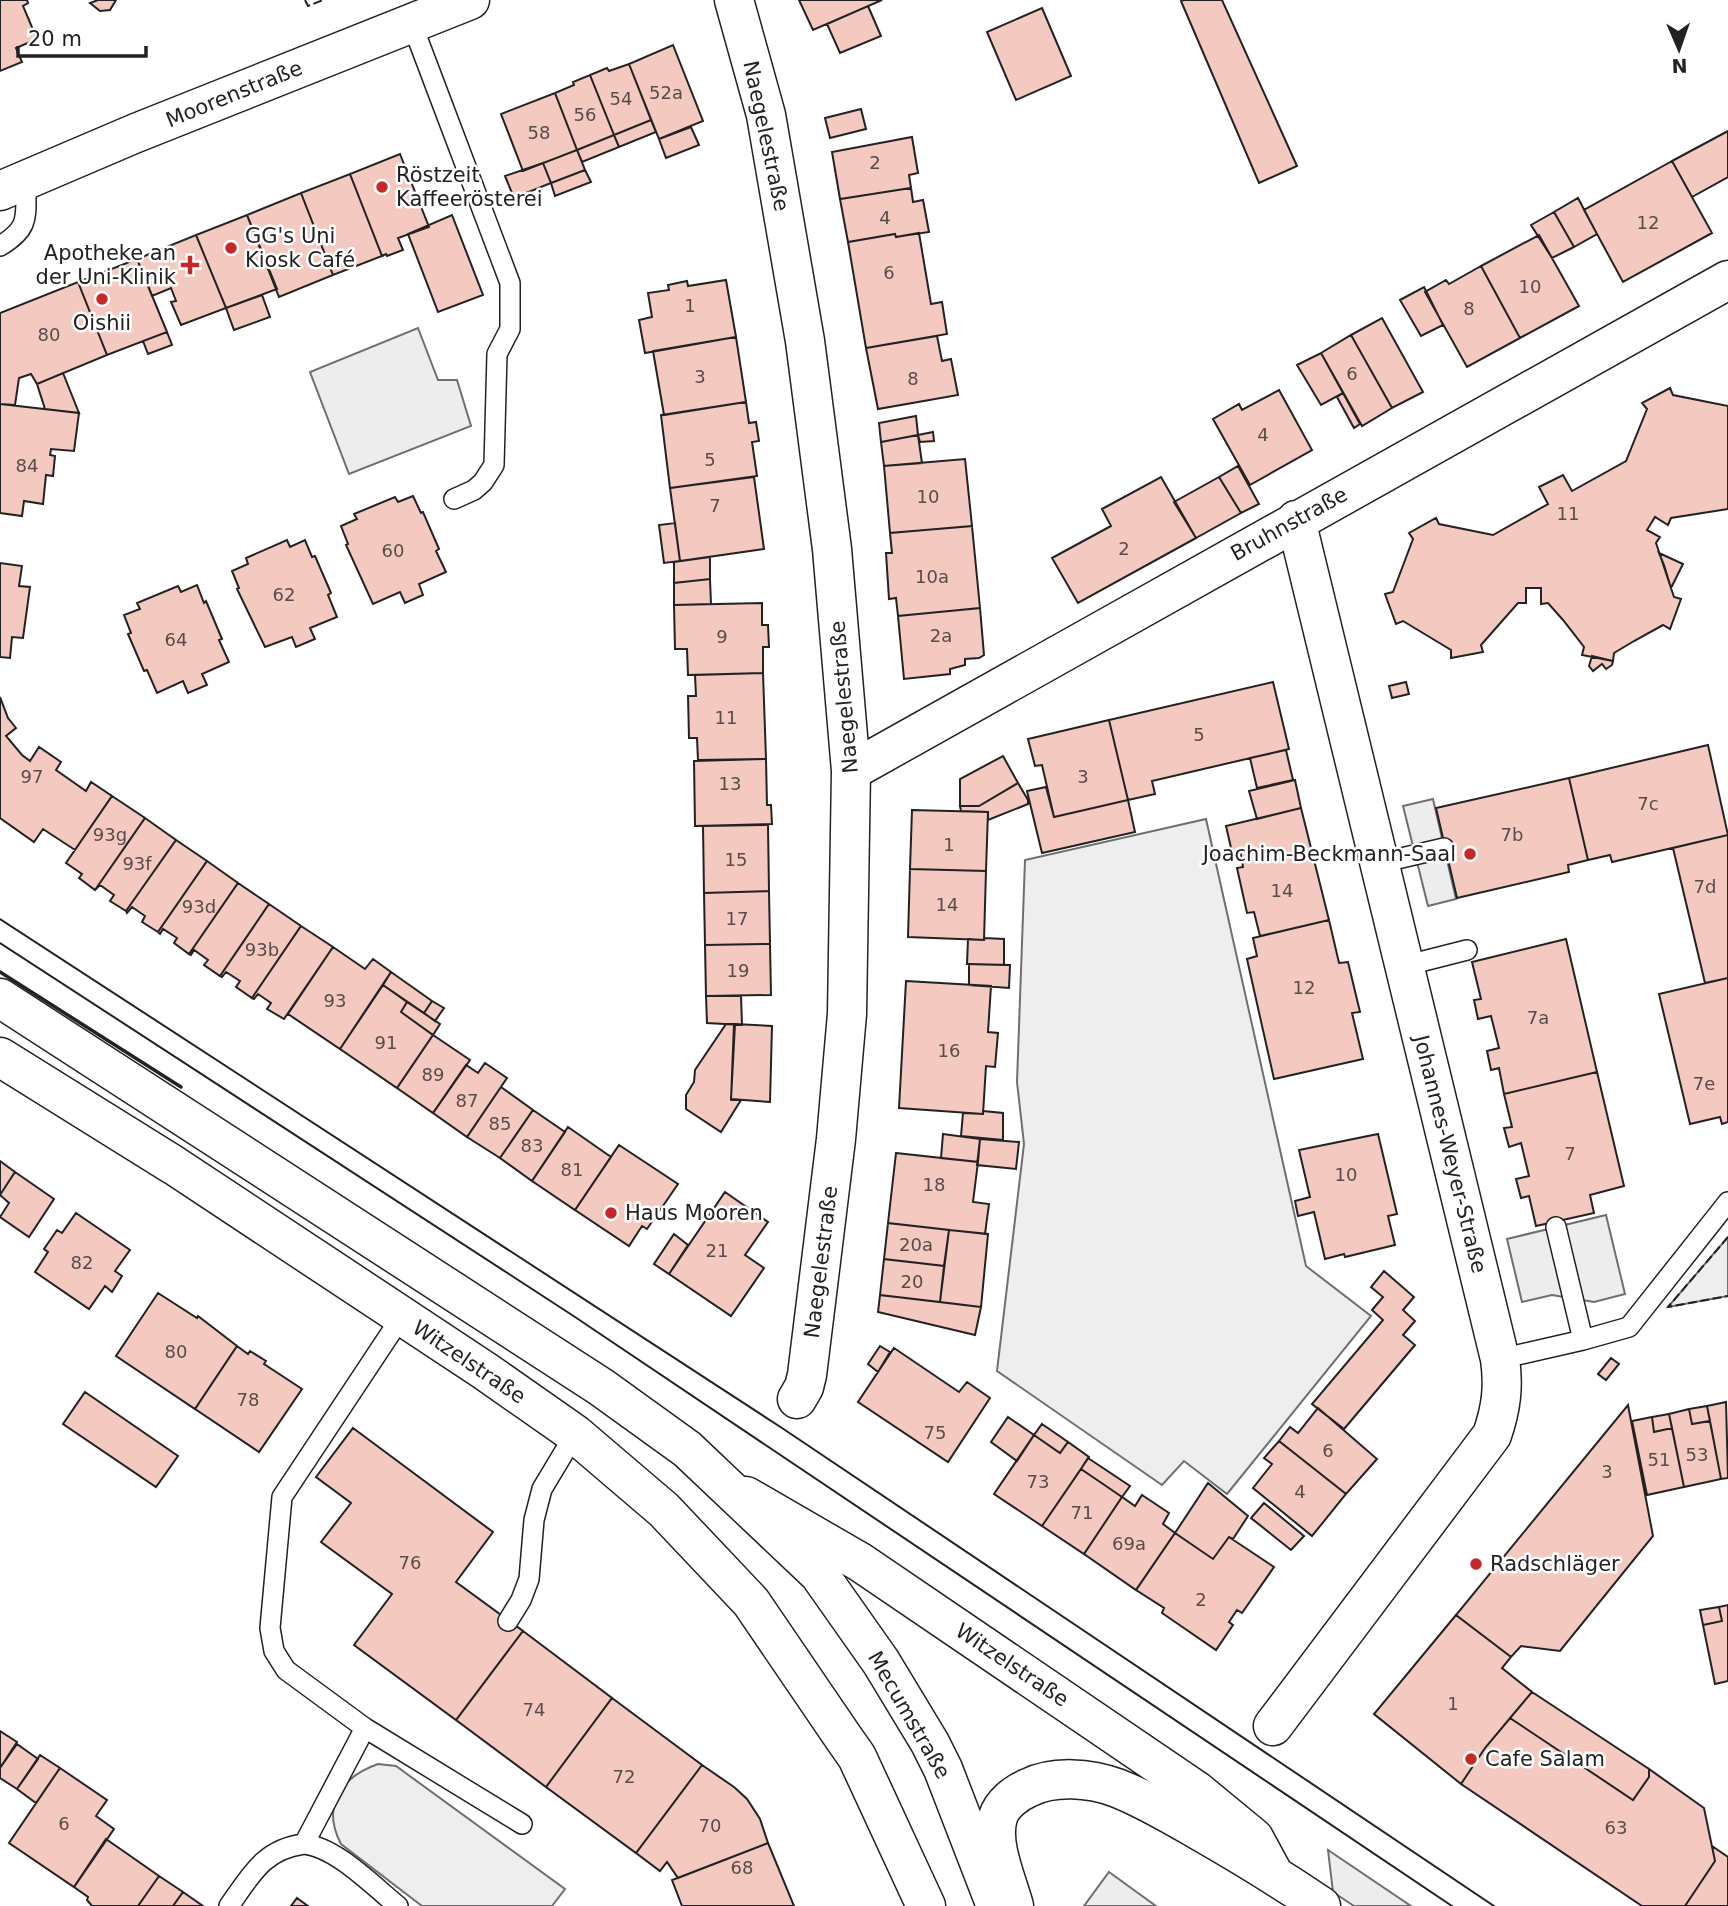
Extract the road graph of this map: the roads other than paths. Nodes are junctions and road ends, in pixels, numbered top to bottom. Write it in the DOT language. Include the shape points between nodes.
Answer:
graph roads {
  1 [pos="470,0"];
  2 [pos="734,0"];
  3 [pos="412,24"];
  4 [pos="13,186"];
  5 [pos="0,246"];
  6 [pos="1728,280"];
  7 [pos="454,499"];
  8 [pos="1296,520"];
  9 [pos="851,771"];
  10 [pos="1444,848"];
  11 [pos="1380,863"];
  12 [pos="1467,950"];
  13 [pos="1404,966"];
  14 [pos="0,998"];
  15 [pos="0,1057"];
  16 [pos="1728,1202"];
  17 [pos="1556,1227"];
  18 [pos="402,1316"];
  19 [pos="1583,1339"];
  20 [pos="1500,1359"];
  21 [pos="797,1399"];
  22 [pos="575,1434"];
  23 [pos="727,1485"];
  24 [pos="819,1574"];
  25 [pos="508,1621"];
  26 [pos="1273,1726"];
  27 [pos="365,1728"];
  28 [pos="522,1824"];
  29 [pos="304,1844"];
  30 [pos="1273,1873"];
  31 [pos="229,1906"];
  32 [pos="398,1906"];
  33 [pos="926,1906"];
  34 [pos="996,1906"];
  35 [pos="1014,1906"];
  36 [pos="1321,1906"];
  1 -- 3 [label="street, Moorenstraße"];
  2 -- 9 [label="street, Naegelestraße" via="766,115 805,341 832,549"];
  3 -- 4 [label="street, Moorenstraße"];
  3 -- 7 [label="lane" via="510,283 510,329 497,355 494,465 474,490"];
  4 -- 5 [label="lane" via="26,217 18,235"];
  6 -- 8 [label="street, Bruhnstraße"];
  8 -- 9 [label="street, Bruhnstraße"];
  8 -- 11 [label="street, Johannes-Weyer-Straße"];
  9 -- 21 [label="street, Naegelestraße" via="847,1014 807,1375"];
  10 -- 11 [label="lane"];
  11 -- 13 [label="street, Johannes-Weyer-Straße"];
  12 -- 13 [label="lane"];
  13 -- 20 [label="street, Johannes-Weyer-Straße"];
  14 -- 23 [label="street, Witzelstraße" via="601,1387 687,1449"];
  15 -- 18 [label="street, Witzelstraße"];
  16 -- 19 [label="lane" via="1629,1327"];
  17 -- 19 [label="lane"];
  18 -- 22 [label="street, Witzelstraße"];
  18 -- 27 [label="lane" via="282,1497 270,1628 274,1651 286,1670"];
  19 -- 20 [label="lane"];
  20 -- 26 [label="street, Johannes-Weyer-Straße" via="1504,1384 1492,1436"];
  22 -- 25 [label="lane" via="542,1489 529,1579"];
  22 -- 33 [label="street, Witzelstraße" via="664,1510 751,1602 856,1757"];
  23 -- 24 [label="street, Witzelstraße"];
  23 -- 30 [label="street, Witzelstraße" via="860,1562 1197,1791 1254,1838"];
  24 -- 34 [label="street, Mecumstraße" via="881,1661 930,1743"];
  27 -- 28 [label="lane"];
  27 -- 29 [label="lane"];
  29 -- 31 [label="lane" via="287,1846 259,1864"];
  29 -- 32 [label="lane" via="334,1855"];
  30 -- 35 [label="street, Witzelstraße" via="1116,1787 1052,1780 1020,1791 998,1817 996,1837"];
  30 -- 36 [label="street, Witzelstraße"];
}
